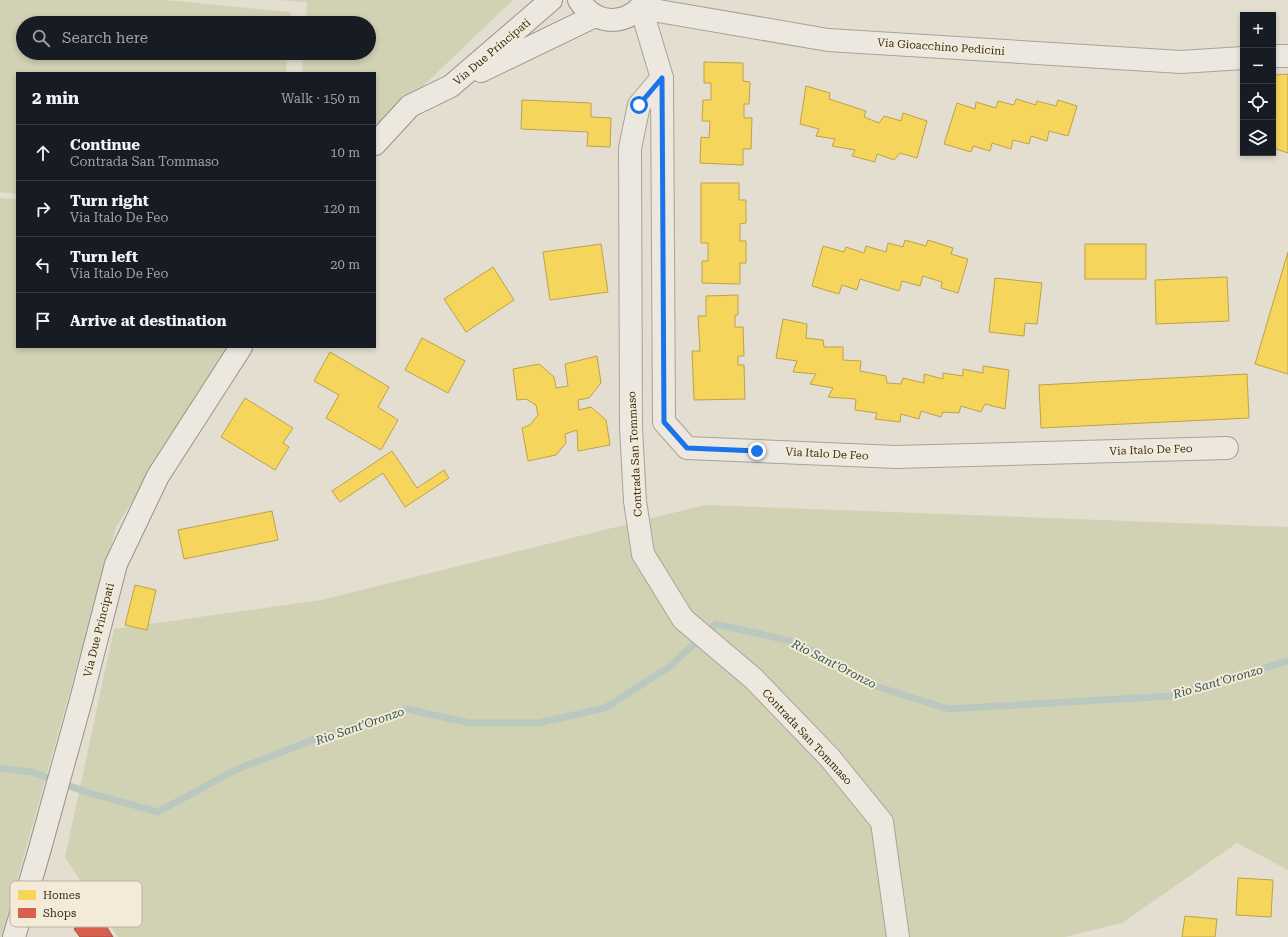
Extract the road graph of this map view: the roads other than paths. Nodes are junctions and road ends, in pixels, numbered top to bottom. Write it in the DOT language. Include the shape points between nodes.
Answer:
graph roads {
  1 [pos="551,0"];
  2 [pos="579,0"];
  3 [pos="644,4"];
  4 [pos="595,16"];
  5 [pos="1276,56"];
  6 [pos="1288,56"];
  7 [pos="1240,58"];
  8 [pos="662,78"];
  9 [pos="452,86"];
  10 [pos="376,143"];
  11 [pos="239,348"];
  12 [pos="1227,448"];
  13 [pos="30,881"];
  14 [pos="17,927"];
  15 [pos="14,937"];
  16 [pos="898,937"];
  1 -- 9 [label="street, Via Due Principati"];
  2 -- 4 [label="street" via="584,8"];
  3 -- 4 [label="street" via="630,16 622,19 609,20"];
  3 -- 7 [label="street, Via Gioacchino Pedicini" via="828,40 1181,62"];
  3 -- 8 [label="street, Via Italo De Feo"];
  4 -- 9 [label="street"];
  5 -- 6 [label="street"];
  8 -- 12 [label="street, Via Italo De Feo" via="664,422 687,448 896,458"];
  8 -- 16 [label="street, Contrada San Tommaso" via="639,105 630,148 631,428 635,501 643,554 683,619 754,679 830,758 882,822"];
  9 -- 10 [label="street, Via Due Principati" via="410,106"];
  11 -- 13 [label="street, Via Due Principati" via="158,476 116,564"];
  14 -- 15 [label="street, Via Due Principati"];
}
